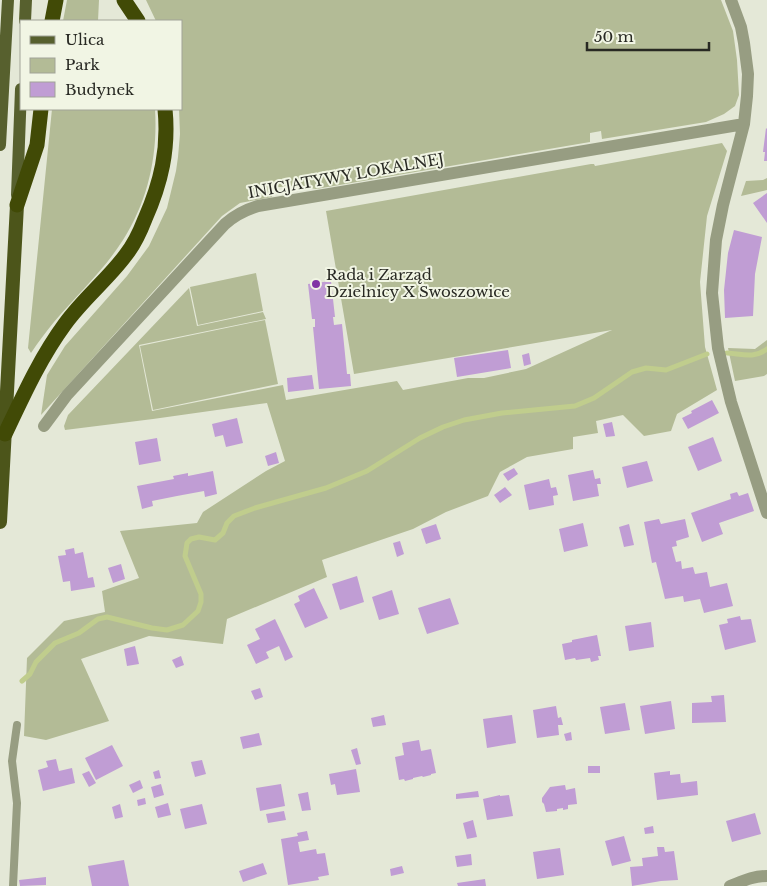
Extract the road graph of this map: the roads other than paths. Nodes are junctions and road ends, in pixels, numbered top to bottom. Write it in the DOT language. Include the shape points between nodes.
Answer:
graph roads {
  1 [pos="8,0"];
  2 [pos="26,0"];
  3 [pos="56,0"];
  4 [pos="732,0"];
  5 [pos="126,3"];
  6 [pos="25,20"];
  7 [pos="52,20"];
  8 [pos="137,20"];
  9 [pos="20,110"];
  10 [pos="41,110"];
  11 [pos="165,110"];
  12 [pos="744,124"];
  13 [pos="0,145"];
  14 [pos="17,204"];
  15 [pos="44,426"];
  16 [pos="5,434"];
  17 [pos="767,513"];
  18 [pos="0,522"];
  19 [pos="17,725"];
  20 [pos="767,876"];
  21 [pos="13,886"];
  22 [pos="730,886"];
  1 -- 13 [label="main road"];
  2 -- 6 [label="main road"];
  3 -- 7 [label="highway"];
  4 -- 12 [label="street" via="746,58"];
  5 -- 8 [label="highway"];
  9 -- 14 [label="main road"];
  10 -- 14 [label="highway" via="36,146"];
  11 -- 16 [label="highway" via="162,170 142,228 126,255 54,340"];
  12 -- 15 [label="street, INICJATYWY LOKALNEJ" via="248,209 225,224 67,395"];
  12 -- 17 [label="street" via="716,240 712,292 718,348 731,402"];
  14 -- 16 [label="highway"];
  16 -- 18 [label="highway"];
  19 -- 21 [label="lane" via="12,761 18,803"];
  20 -- 22 [label="street" via="750,877"];
}
